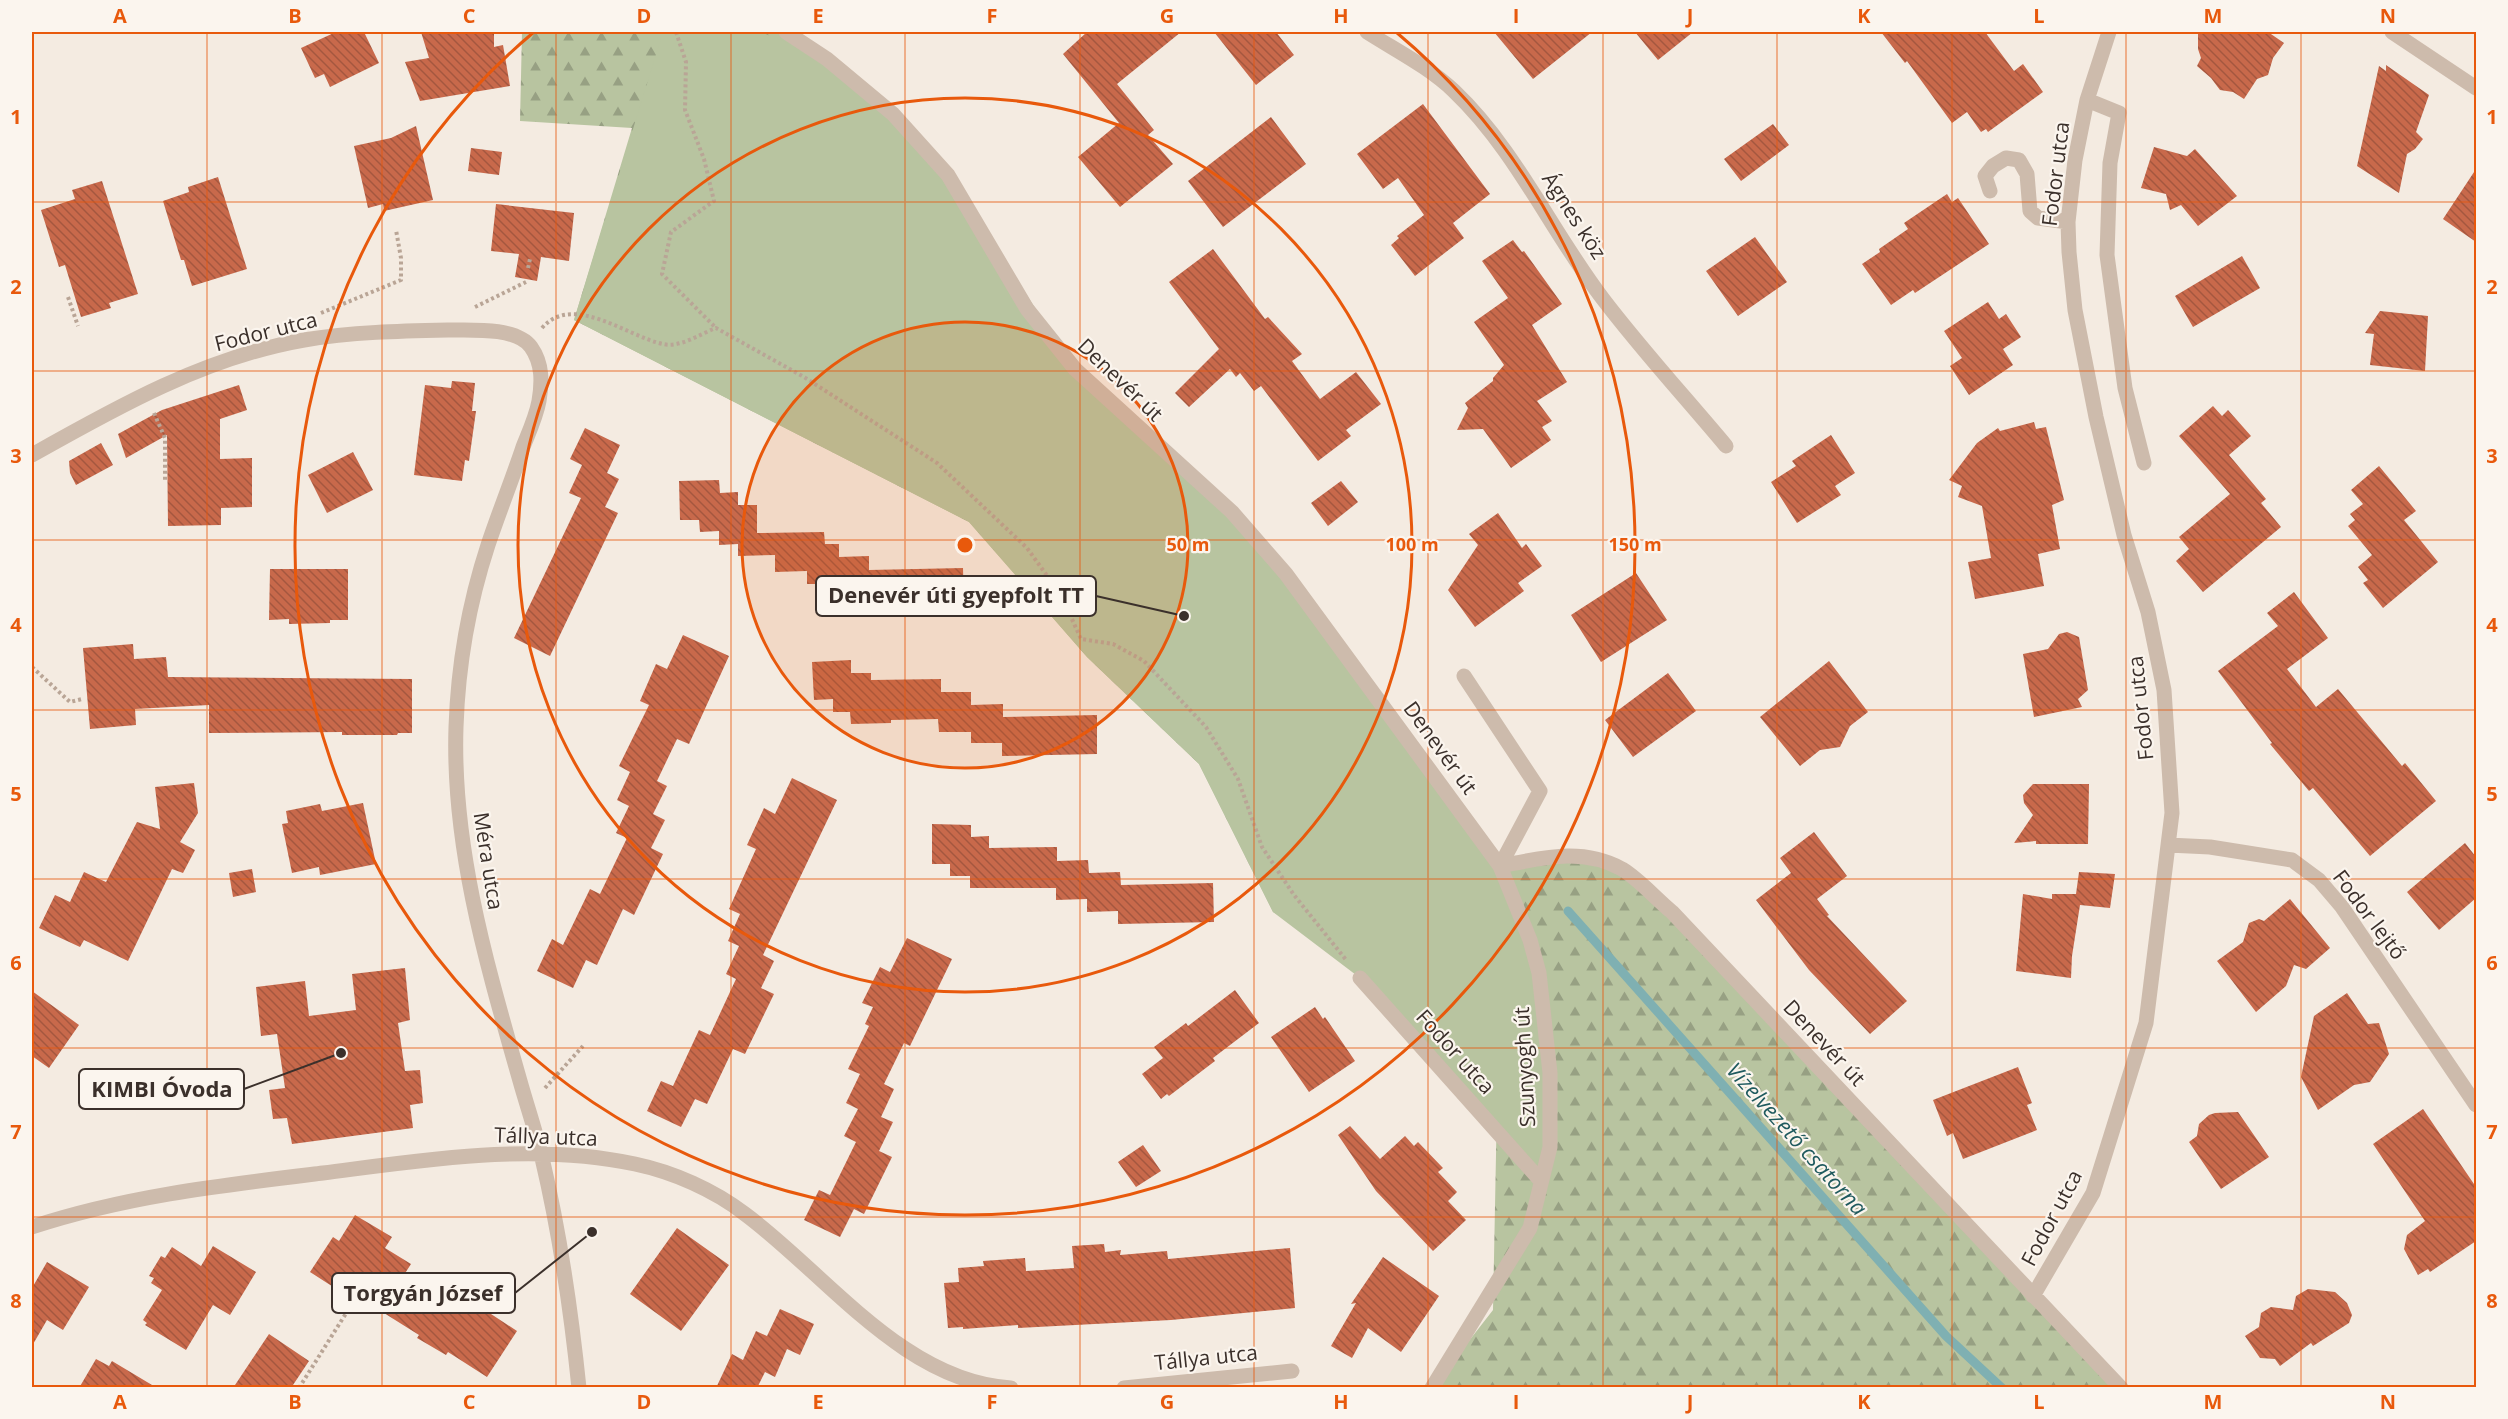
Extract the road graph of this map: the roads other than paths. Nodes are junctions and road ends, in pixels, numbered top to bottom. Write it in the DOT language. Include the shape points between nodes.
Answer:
graph roads {
  1 [pos="786,32"];
  2 [pos="1367,32"];
  3 [pos="2109,32"];
  4 [pos="2392,32"];
  5 [pos="2476,88"];
  6 [pos="2087,100"];
  7 [pos="1990,191"];
  8 [pos="2068,222"];
  9 [pos="529,344"];
  10 [pos="1726,446"];
  11 [pos="32,455"];
  12 [pos="2144,463"];
  13 [pos="1464,676"];
  14 [pos="2168,845"];
  15 [pos="1500,866"];
  16 [pos="1360,978"];
  17 [pos="2476,1105"];
  18 [pos="541,1154"];
  19 [pos="1541,1181"];
  20 [pos="32,1227"];
  21 [pos="2033,1296"];
  22 [pos="1292,1371"];
  23 [pos="997,1387"];
  24 [pos="579,1388"];
  25 [pos="1011,1388"];
  26 [pos="1124,1388"];
  27 [pos="1432,1388"];
  28 [pos="2121,1388"];
  1 -- 15 [label="street, Denevér út" via="827,58 894,114 948,175 1027,309 1075,369 1232,512 1286,574"];
  2 -- 10 [label="street, Ágnes köz" via="1432,74 1470,107 1525,179 1602,298"];
  3 -- 6 [label="street, Fodor utca"];
  4 -- 5 [label="street"];
  6 -- 8 [label="street, Fodor utca"];
  6 -- 12 [label="street, Fodor utca" via="2119,113 2110,163 2107,255 2122,369"];
  7 -- 8 [label="street" via="1984,176 1993,166 2006,158 2019,160 2027,174 2031,211 2038,218"];
  8 -- 14 [label="street, Fodor utca" via="2075,310 2096,417 2124,535 2148,612 2164,690 2172,813"];
  9 -- 11 [label="street, Fodor utca" via="507,334 459,330 382,332 302,341 241,356 145,393"];
  9 -- 18 [label="street, Méra utca" via="542,374 537,408 476,588 457,697 456,745 458,809 472,895 498,1006"];
  13 -- 15 [label="street" via="1540,791"];
  14 -- 17 [label="street, Fodor lejtő" via="2210,847 2292,860 2319,880 2342,907"];
  14 -- 21 [label="street, Fodor utca" via="2146,1023 2093,1193"];
  15 -- 19 [label="street, Szunyogh út" via="1539,973 1550,1073 1550,1147"];
  15 -- 21 [label="street, Denevér út" via="1555,856 1592,856 1624,870 1672,912"];
  16 -- 19 [label="street, Fodor utca"];
  18 -- 20 [label="street, Tállya utca" via="434,1159 167,1193"];
  18 -- 23 [label="street, Tállya utca" via="636,1164 688,1180 744,1213 916,1357 965,1380"];
  18 -- 24 [label="street, Méra utca" via="568,1292"];
  19 -- 27 [label="street, Szunyogh út" via="1530,1228"];
  21 -- 28 [label="street, Denevér út"];
  22 -- 26 [label="street, Tállya utca"];
  23 -- 25 [label="street, Tállya utca"];
}
